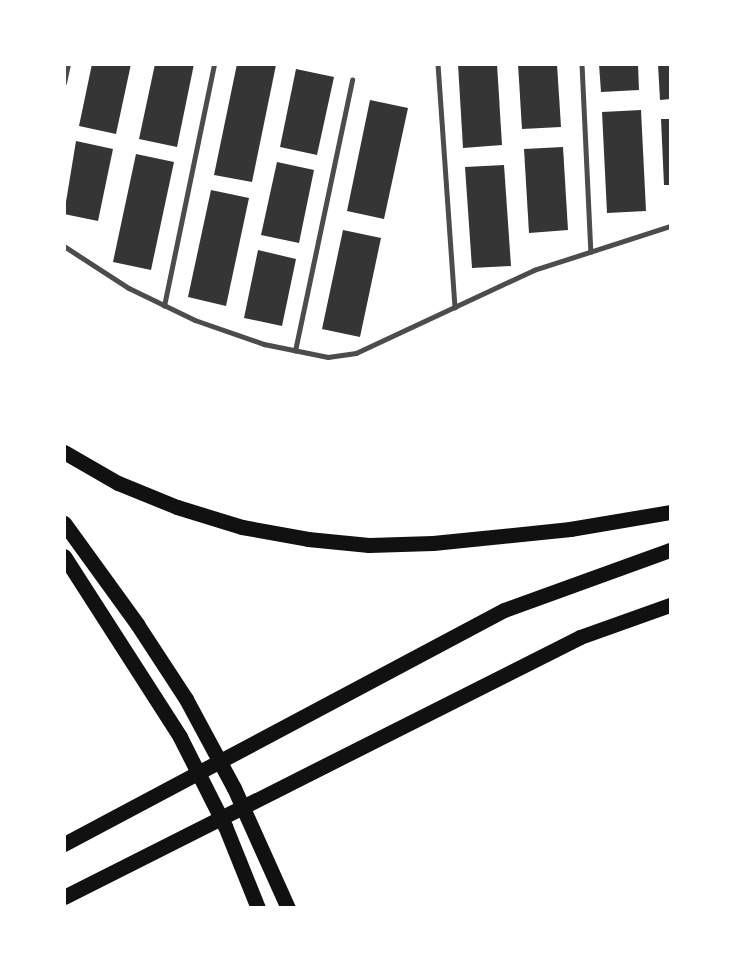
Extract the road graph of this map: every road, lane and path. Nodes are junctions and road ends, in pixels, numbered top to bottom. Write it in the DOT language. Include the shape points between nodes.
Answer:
graph roads {
  1 [pos="68,64"];
  2 [pos="214,64"];
  3 [pos="438,64"];
  4 [pos="582,64"];
  5 [pos="352,80"];
  6 [pos="64,83"];
  7 [pos="670,226"];
  8 [pos="64,246"];
  9 [pos="591,252"];
  10 [pos="164,306"];
  11 [pos="455,307"];
  12 [pos="295,351"];
  13 [pos="64,452"];
  14 [pos="670,512"];
  15 [pos="64,524"];
  16 [pos="670,550"];
  17 [pos="64,556"];
  18 [pos="670,605"];
  19 [pos="64,844"];
  20 [pos="115,869"];
  21 [pos="64,897"];
  22 [pos="68,908"];
  23 [pos="258,908"];
  24 [pos="288,908"];
  1 -- 6 [label="lane"];
  2 -- 10 [label="lane"];
  3 -- 11 [label="lane"];
  4 -- 9 [label="lane"];
  5 -- 12 [label="lane"];
  7 -- 9 [label="lane"];
  8 -- 10 [label="lane"];
  9 -- 11 [label="lane" via="534,270"];
  10 -- 12 [label="lane" via="229,333"];
  11 -- 12 [label="lane" via="356,353 328,357"];
  13 -- 14 [label="highway" via="118,483 177,507 242,527 308,539 369,545 433,543 570,529"];
  15 -- 24 [label="highway" via="162,660 234,788"];
  16 -- 19 [label="highway" via="504,610"];
  17 -- 23 [label="highway" via="180,736"];
  18 -- 20 [label="highway" via="580,637"];
  20 -- 21 [label="highway"];
  20 -- 22 [label="highway"];
}
